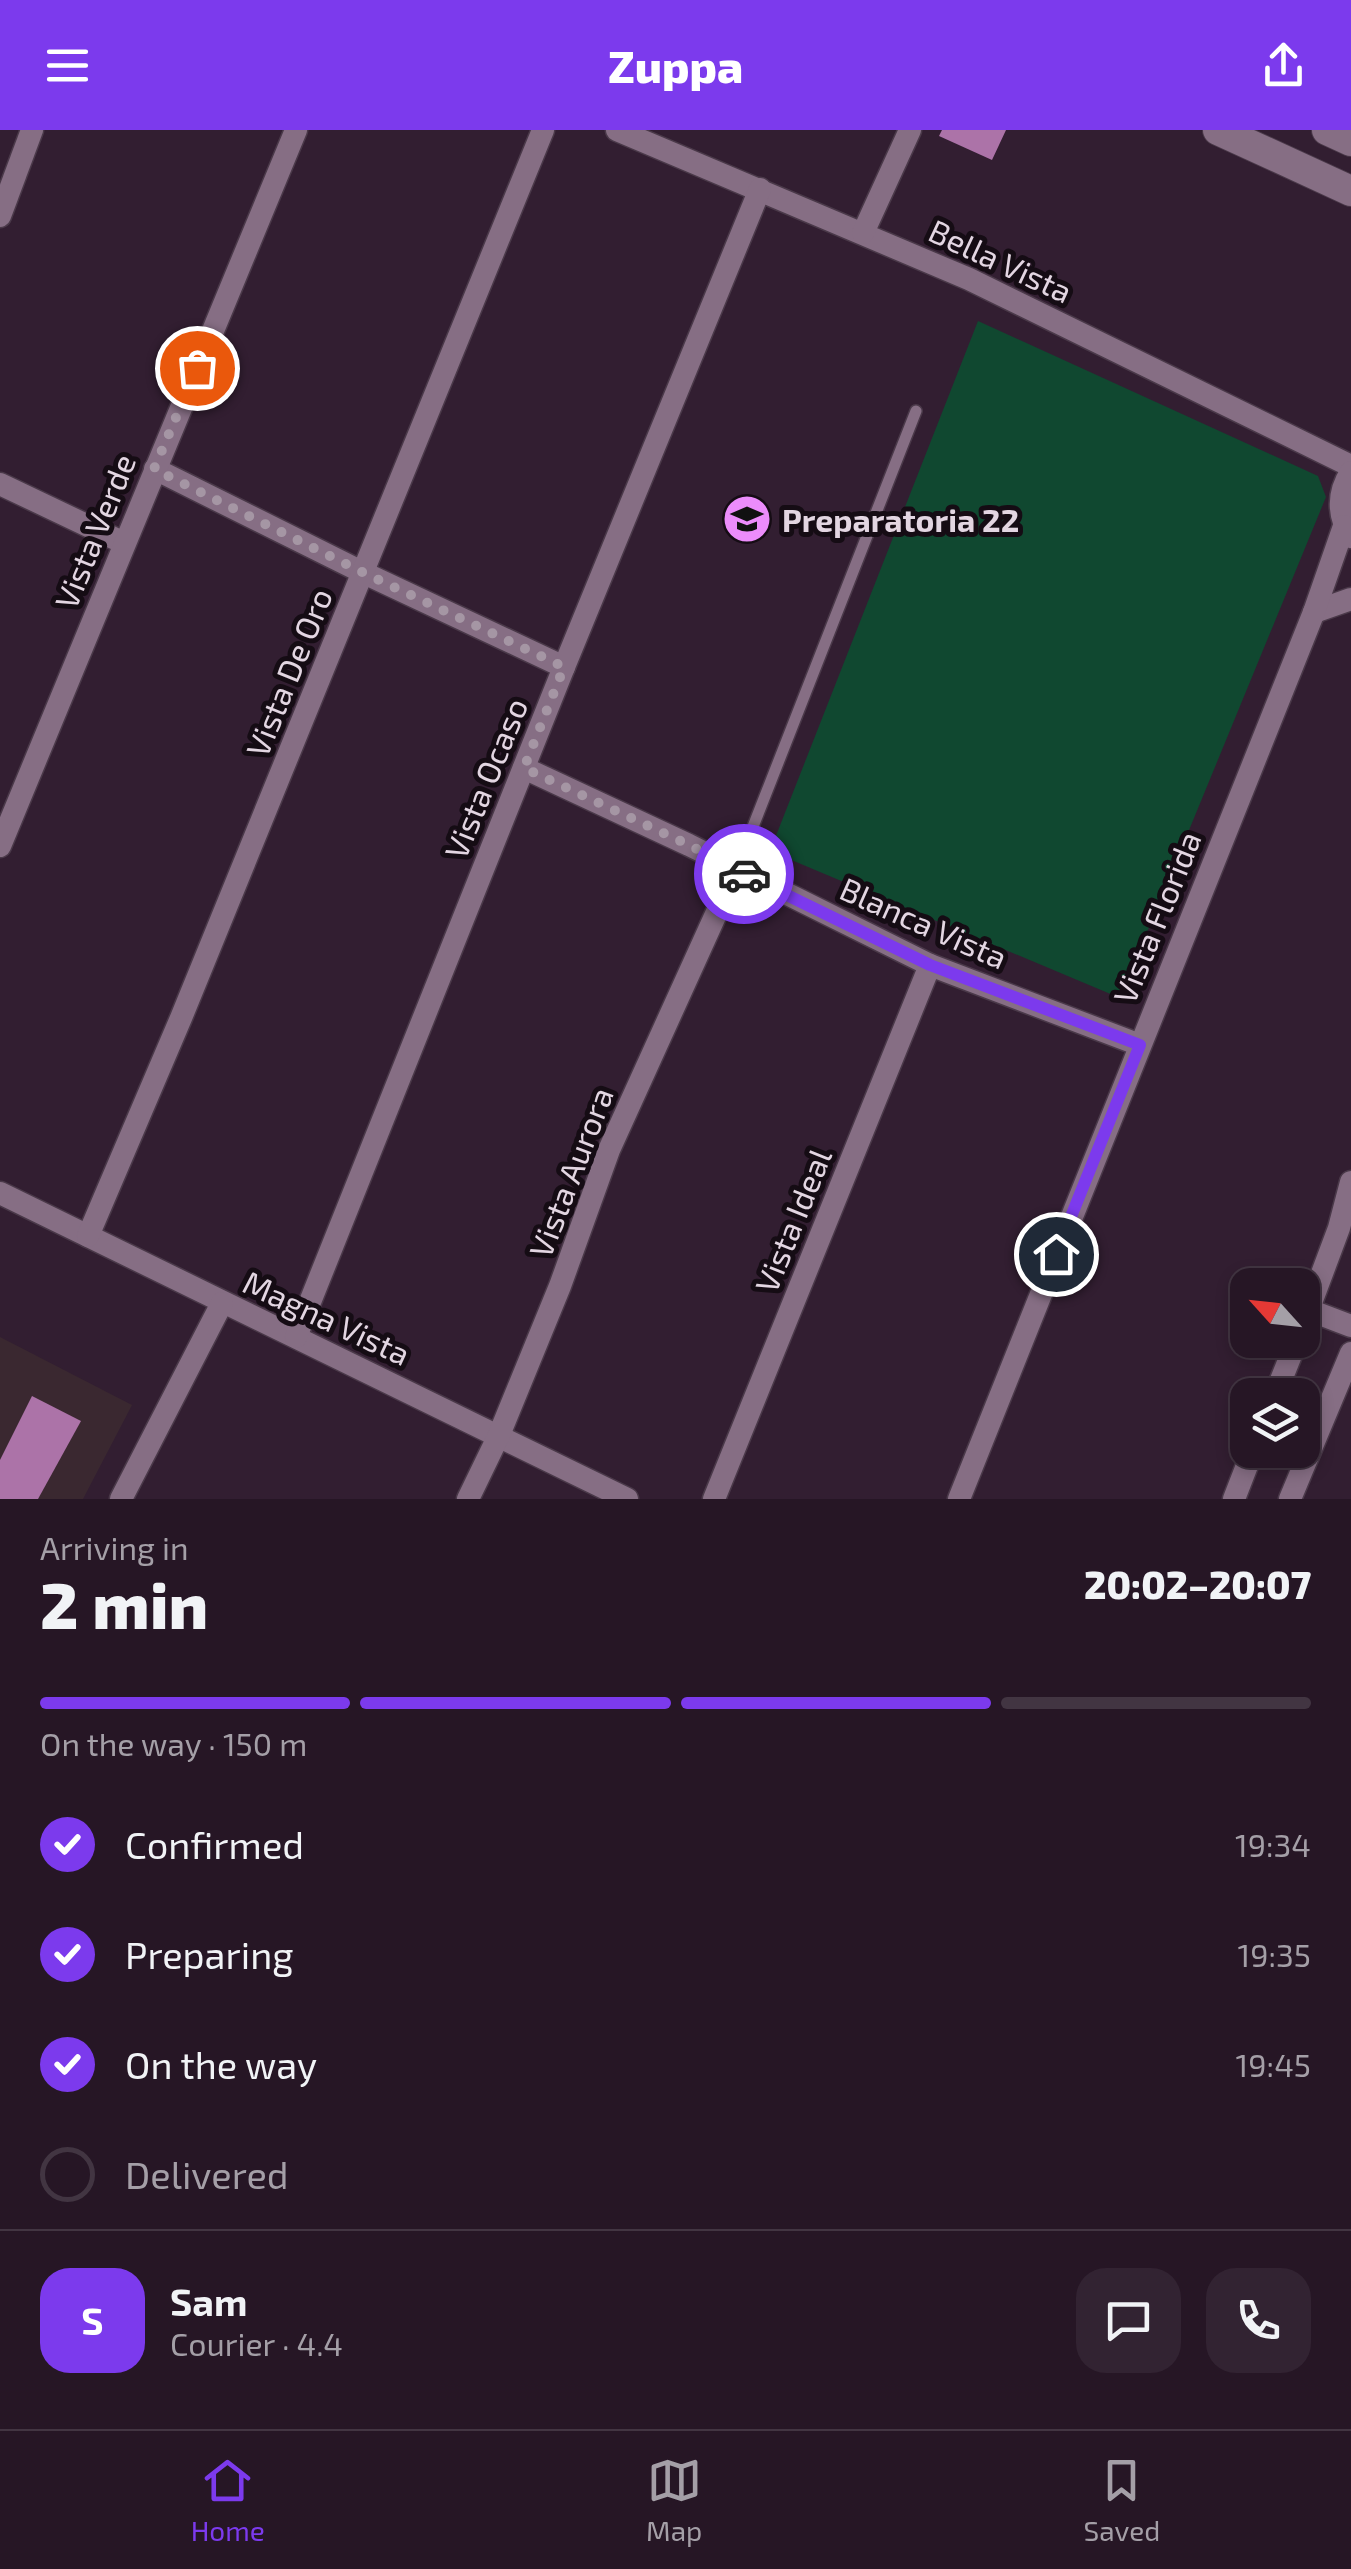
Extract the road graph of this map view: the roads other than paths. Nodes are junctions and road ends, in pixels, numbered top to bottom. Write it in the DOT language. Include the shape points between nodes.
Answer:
graph roads {
  1 [pos="32,130"];
  2 [pos="296,130"];
  3 [pos="543,130"];
  4 [pos="617,130"];
  5 [pos="910,130"];
  6 [pos="1218,130"];
  7 [pos="1326,130"];
  8 [pos="1351,141"];
  9 [pos="760,189"];
  10 [pos="1351,191"];
  11 [pos="0,216"];
  12 [pos="862,233"];
  13 [pos="916,411"];
  14 [pos="154,469"];
  15 [pos="1351,469"];
  16 [pos="0,484"];
  17 [pos="1348,531"];
  18 [pos="124,543"];
  19 [pos="364,573"];
  20 [pos="1351,598"];
  21 [pos="1314,612"];
  22 [pos="564,667"];
  23 [pos="524,768"];
  24 [pos="0,846"];
  25 [pos="736,870"];
  26 [pos="930,965"];
  27 [pos="1140,1045"];
  28 [pos="1351,1182"];
  29 [pos="0,1193"];
  30 [pos="88,1236"];
  31 [pos="1320,1279"];
  32 [pos="222,1302"];
  33 [pos="1320,1321"];
  34 [pos="1351,1326"];
  35 [pos="296,1337"];
  36 [pos="1351,1353"];
  37 [pos="499,1435"];
  38 [pos="1246,1468"];
  39 [pos="121,1499"];
  40 [pos="468,1499"];
  41 [pos="627,1499"];
  42 [pos="714,1499"];
  43 [pos="959,1499"];
  44 [pos="1234,1499"];
  45 [pos="1290,1499"];
  1 -- 11 [label="street"];
  2 -- 14 [label="street, Vista Verde"];
  3 -- 19 [label="street, Vista De Oro"];
  4 -- 9 [label="street, Bella Vista"];
  5 -- 12 [label="street"];
  6 -- 10 [label="street"];
  7 -- 8 [label="street"];
  9 -- 12 [label="street, Bella Vista"];
  9 -- 22 [label="street, Vista Ocaso"];
  12 -- 15 [label="street, Bella Vista" via="969,279"];
  13 -- 25 [label="lane"];
  14 -- 18 [label="street, Vista Verde"];
  14 -- 19 [label="street"];
  15 -- 17 [label="street, Vista Florida" via="1339,506"];
  16 -- 18 [label="street"];
  17 -- 21 [label="street, Vista Florida"];
  18 -- 24 [label="street, Vista Verde"];
  19 -- 22 [label="street"];
  19 -- 30 [label="street, Vista De Oro"];
  20 -- 21 [label="street"];
  21 -- 27 [label="street, Vista Florida"];
  22 -- 23 [label="street, Vista Ocaso"];
  23 -- 25 [label="street, Blanca Vista"];
  23 -- 35 [label="street, Vista Ocaso"];
  25 -- 26 [label="street, Blanca Vista"];
  25 -- 37 [label="street, Vista Aurora" via="609,1150"];
  26 -- 27 [label="street, Blanca Vista"];
  26 -- 42 [label="street, Vista Ideal"];
  27 -- 43 [label="street, Vista Florida"];
  28 -- 31 [label="street"];
  29 -- 30 [label="street, Magna Vista"];
  30 -- 32 [label="street, Magna Vista"];
  32 -- 35 [label="street, Magna Vista"];
  32 -- 39 [label="street"];
  33 -- 34 [label="street"];
  35 -- 37 [label="street, Magna Vista"];
  36 -- 45 [label="street"];
  37 -- 40 [label="street, Vista Aurora"];
  37 -- 41 [label="street, Magna Vista"];
  38 -- 44 [label="street"];
}
